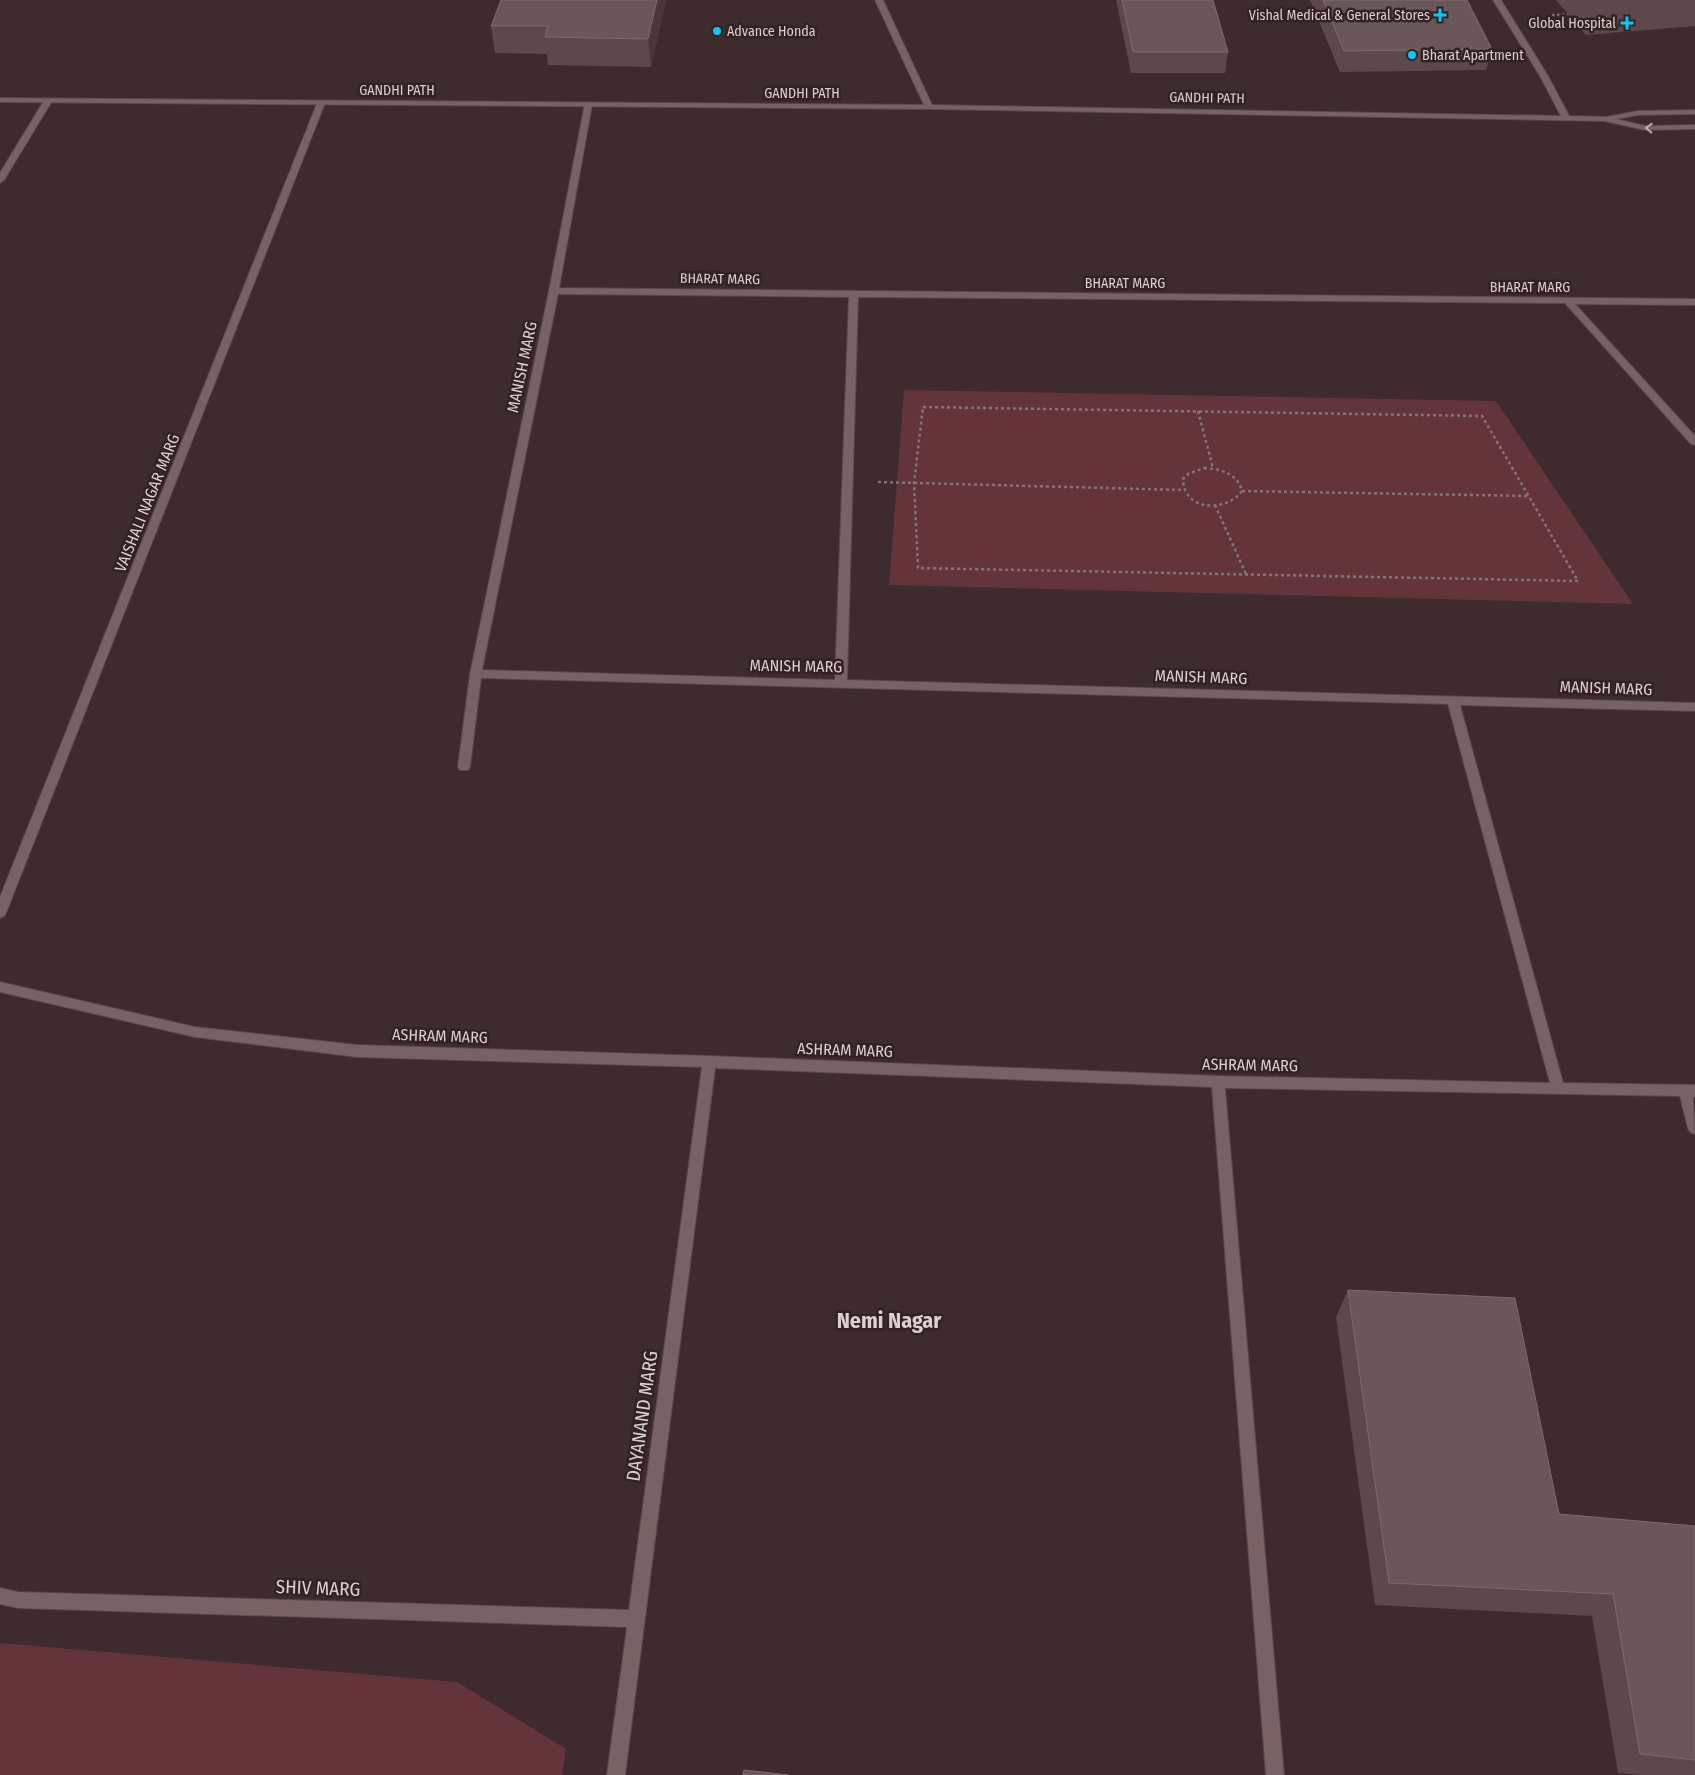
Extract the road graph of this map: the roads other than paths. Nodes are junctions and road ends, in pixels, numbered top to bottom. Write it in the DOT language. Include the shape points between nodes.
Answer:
graph roads {
  1 [pos="879,0"];
  2 [pos="1497,0"];
  3 [pos="0,100"];
  4 [pos="48,101"];
  5 [pos="321,103"];
  6 [pos="588,105"];
  7 [pos="930,107"];
  8 [pos="1695,112"];
  9 [pos="1566,118"];
  10 [pos="1604,119"];
  11 [pos="1695,127"];
  12 [pos="0,180"];
  13 [pos="554,292"];
  14 [pos="854,295"];
  15 [pos="1568,301"];
  16 [pos="1695,302"];
  17 [pos="1695,442"];
  18 [pos="476,674"];
  19 [pos="841,683"];
  20 [pos="1453,700"];
  21 [pos="1695,707"];
  22 [pos="464,767"];
  23 [pos="0,913"];
  24 [pos="0,988"];
  25 [pos="709,1062"];
  26 [pos="1218,1082"];
  27 [pos="1558,1088"];
  28 [pos="1690,1091"];
  29 [pos="1695,1128"];
  30 [pos="0,1596"];
  31 [pos="636,1618"];
  32 [pos="616,1775"];
  33 [pos="1275,1775"];
  1 -- 7 [label="street"];
  2 -- 9 [label="street"];
  3 -- 4 [label="street, GANDHI PATH"];
  4 -- 5 [label="street, GANDHI PATH"];
  4 -- 12 [label="street"];
  5 -- 6 [label="street, GANDHI PATH"];
  5 -- 23 [label="street, VAISHALI NAGAR MARG"];
  6 -- 7 [label="street, GANDHI PATH"];
  6 -- 13 [label="street, MANISH MARG"];
  7 -- 9 [label="street, GANDHI PATH"];
  8 -- 10 [label="street, GANDHI PATH" via="1638,113"];
  9 -- 10 [label="street, GANDHI PATH"];
  11 -- 10 [label="street, GANDHI PATH, one-way" via="1645,128"];
  13 -- 14 [label="street, BHARAT MARG"];
  13 -- 18 [label="street, MANISH MARG"];
  14 -- 15 [label="street, BHARAT MARG"];
  14 -- 19 [label="street"];
  15 -- 16 [label="street, BHARAT MARG"];
  15 -- 17 [label="street"];
  18 -- 19 [label="street, MANISH MARG"];
  18 -- 22 [label="street"];
  19 -- 20 [label="street, MANISH MARG"];
  20 -- 21 [label="street, MANISH MARG"];
  20 -- 27 [label="street"];
  24 -- 25 [label="street, ASHRAM MARG" via="194,1032 357,1051"];
  25 -- 26 [label="street, ASHRAM MARG"];
  25 -- 31 [label="street, DAYANAND MARG"];
  26 -- 27 [label="street, ASHRAM MARG"];
  26 -- 33 [label="street"];
  27 -- 28 [label="street, ASHRAM MARG"];
  28 -- 29 [label="street"];
  30 -- 31 [label="street, SHIV MARG" via="18,1600"];
  31 -- 32 [label="street, DAYANAND MARG"];
}
